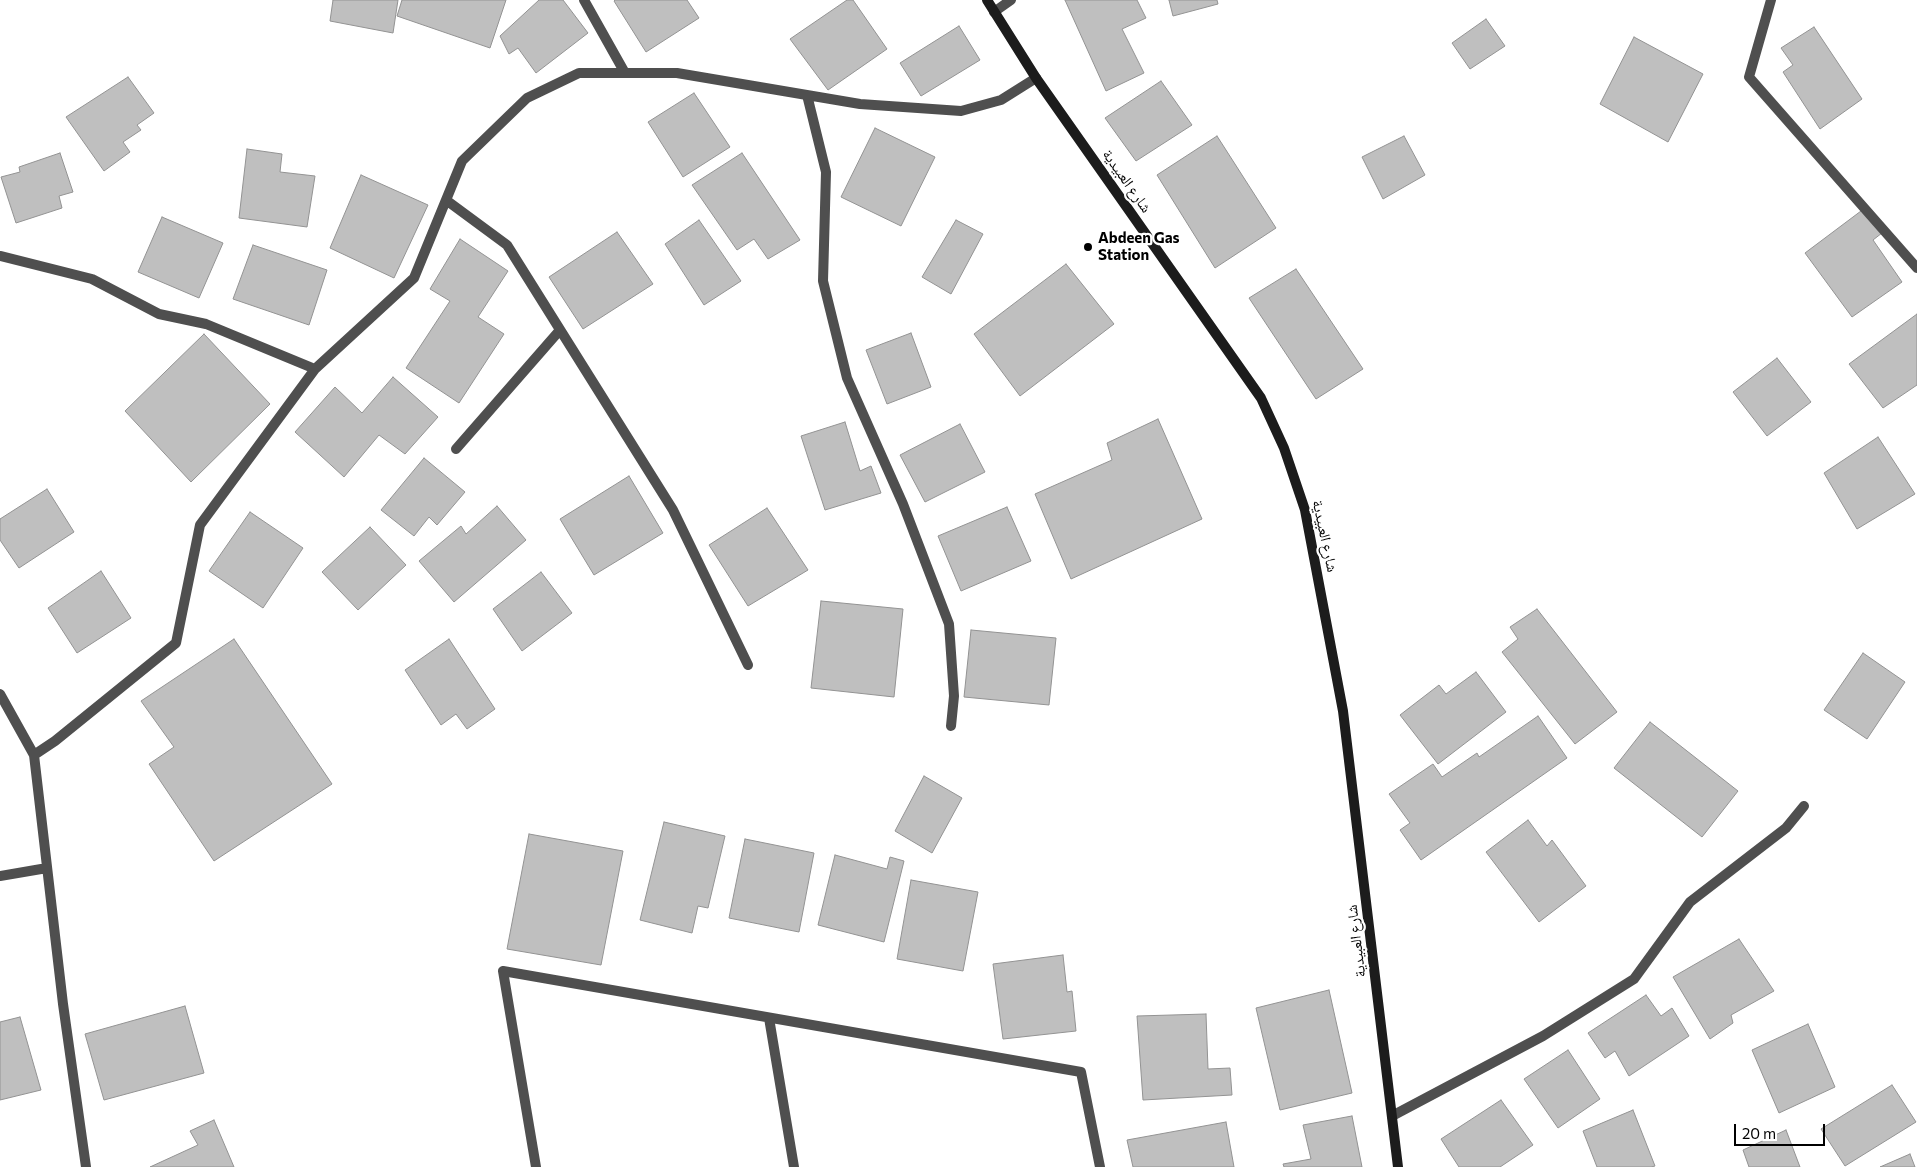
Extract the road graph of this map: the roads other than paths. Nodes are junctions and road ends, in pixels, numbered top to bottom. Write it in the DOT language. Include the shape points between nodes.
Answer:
graph roads {
  1 [pos="584,0"];
  2 [pos="987,0"];
  3 [pos="1011,0"];
  4 [pos="1770,0"];
  5 [pos="994,12"];
  6 [pos="625,73"];
  7 [pos="1036,78"];
  8 [pos="808,95"];
  9 [pos="446,200"];
  10 [pos="2,256"];
  11 [pos="1917,268"];
  12 [pos="560,330"];
  13 [pos="315,369"];
  14 [pos="456,449"];
  15 [pos="748,665"];
  16 [pos="0,694"];
  17 [pos="951,726"];
  18 [pos="34,755"];
  19 [pos="1804,806"];
  20 [pos="47,868"];
  21 [pos="0,876"];
  22 [pos="769,1018"];
  23 [pos="1392,1116"];
  24 [pos="86,1167"];
  25 [pos="536,1167"];
  26 [pos="794,1167"];
  27 [pos="1100,1167"];
  28 [pos="1398,1167"];
  1 -- 6 [label="street"];
  2 -- 5 [label="main road, شارع العبيدية"];
  3 -- 5 [label="street"];
  4 -- 11 [label="street" via="1749,76"];
  5 -- 7 [label="main road, شارع العبيدية"];
  6 -- 8 [label="street" via="678,73"];
  6 -- 9 [label="street" via="578,73 527,98 462,161"];
  7 -- 8 [label="street" via="1001,100 961,111 860,104"];
  7 -- 23 [label="main road, شارع العبيدية" via="1261,398 1284,448 1305,510 1344,711"];
  8 -- 17 [label="street" via="826,172 823,281 847,378 903,504 949,624 954,696"];
  9 -- 12 [label="street" via="507,245"];
  9 -- 13 [label="street" via="414,278"];
  10 -- 13 [label="street" via="92,279 159,314 206,324"];
  12 -- 14 [label="street"];
  12 -- 15 [label="street" via="673,510"];
  13 -- 18 [label="street" via="200,525 176,644 55,742"];
  16 -- 18 [label="street"];
  18 -- 20 [label="street"];
  19 -- 23 [label="street" via="1786,828 1690,902 1634,980 1543,1036"];
  20 -- 21 [label="street"];
  20 -- 24 [label="street"];
  22 -- 25 [label="street" via="503,971"];
  22 -- 26 [label="street"];
  22 -- 27 [label="street" via="1081,1072"];
  23 -- 28 [label="main road, شارع العبيدية"];
}
